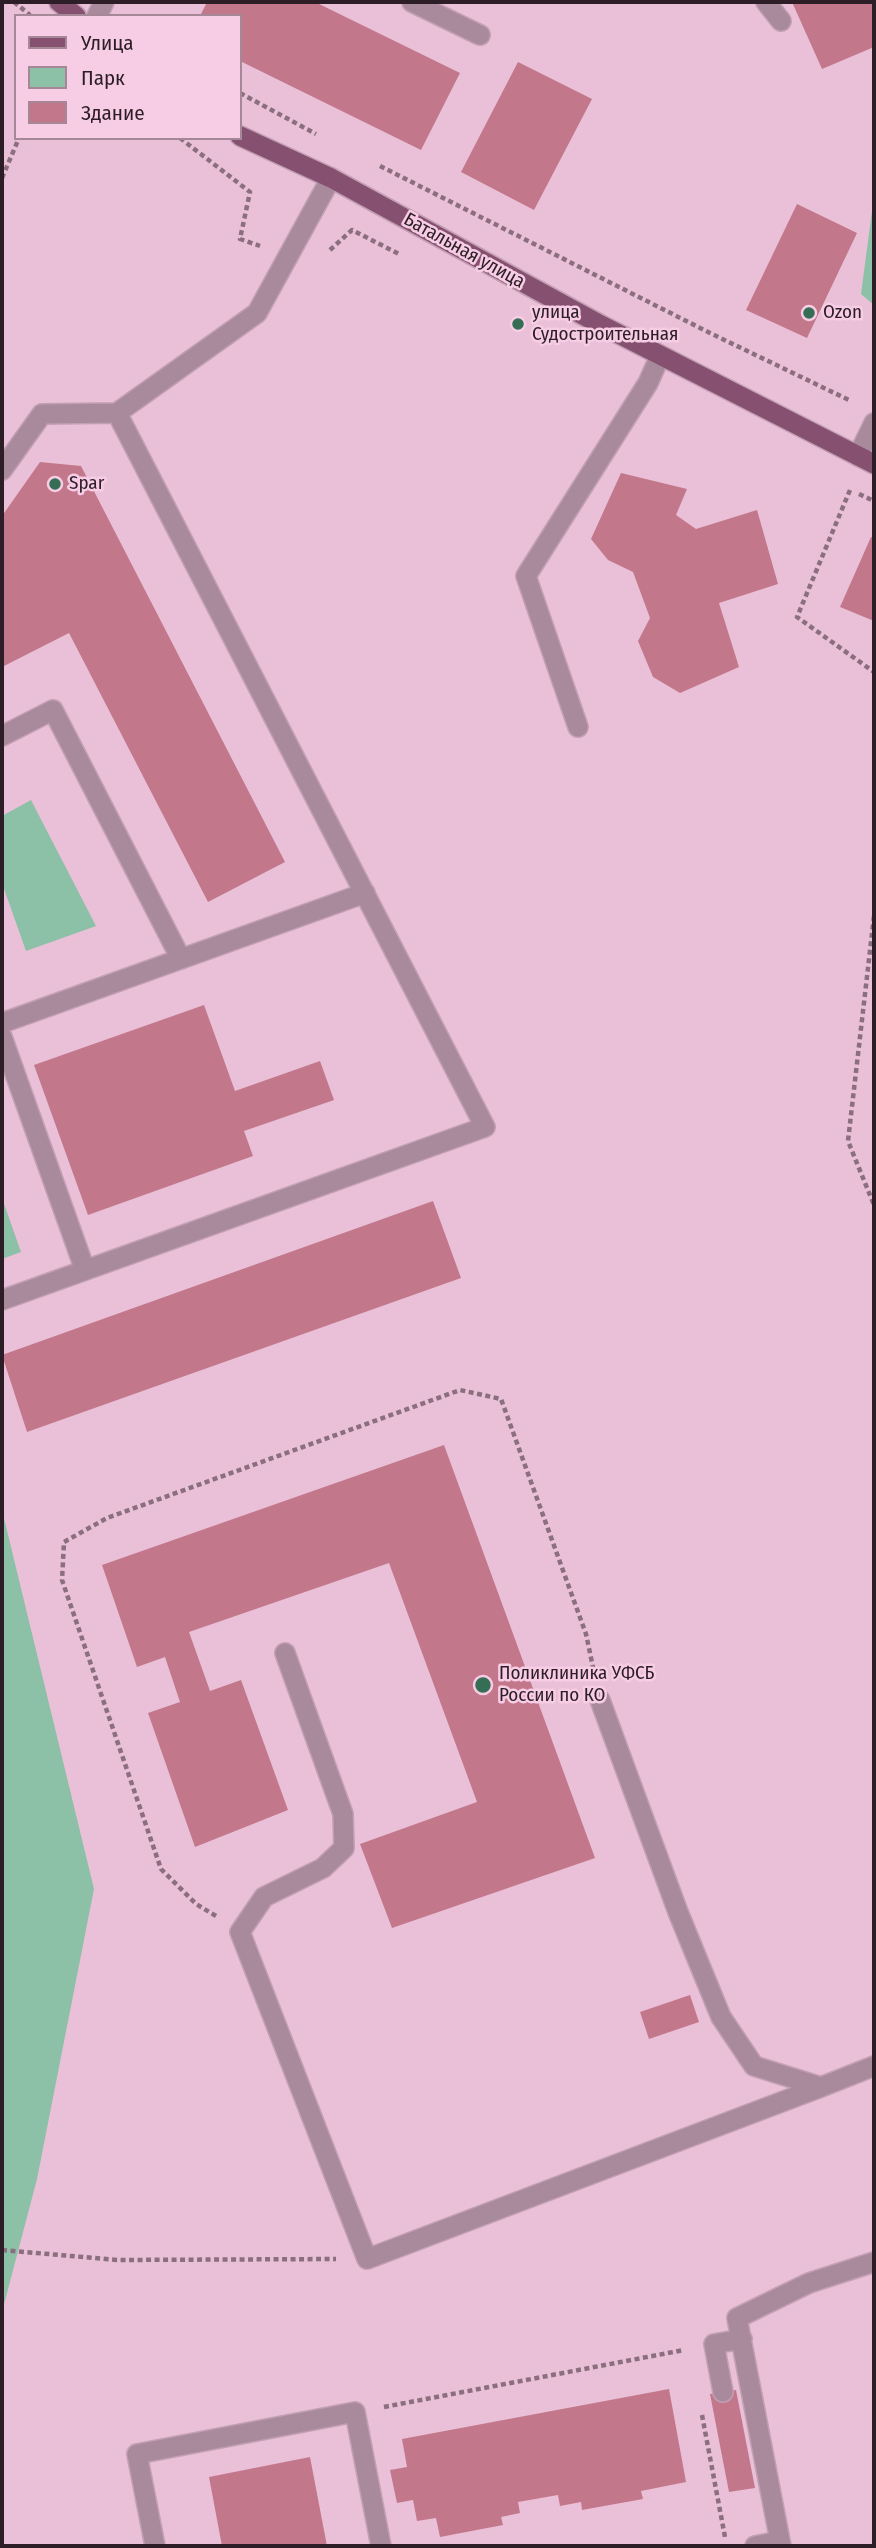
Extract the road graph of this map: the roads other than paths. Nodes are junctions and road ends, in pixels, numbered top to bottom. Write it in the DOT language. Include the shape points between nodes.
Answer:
graph roads {
  1 [pos="59,2"];
  2 [pos="412,2"];
  3 [pos="766,2"];
  4 [pos="74,14"];
  5 [pos="781,21"];
  6 [pos="480,35"];
  7 [pos="242,137"];
  8 [pos="331,178"];
  9 [pos="660,356"];
  10 [pos="117,413"];
  11 [pos="868,415"];
  12 [pos="866,460"];
  13 [pos="2,470"];
  14 [pos="578,727"];
  15 [pos="2,736"];
  16 [pos="365,893"];
  17 [pos="181,959"];
  18 [pos="2,1023"];
  19 [pos="2,1037"];
  20 [pos="85,1270"];
  21 [pos="2,1300"];
  22 [pos="285,1653"];
  23 [pos="600,1700"];
  24 [pos="874,2066"];
  25 [pos="821,2087"];
  26 [pos="874,2262"];
  27 [pos="742,2339"];
  28 [pos="723,2392"];
  29 [pos="781,2544"];
  30 [pos="155,2546"];
  31 [pos="381,2546"];
  32 [pos="755,2546"];
  1 -- 4 [label="main road"];
  2 -- 6 [label="street"];
  3 -- 5 [label="street"];
  7 -- 8 [label="main road, Батальная улица"];
  8 -- 9 [label="main road, Батальная улица"];
  8 -- 10 [label="street" via="257,313"];
  9 -- 12 [label="main road, Батальная улица"];
  9 -- 14 [label="street" via="648,383 526,576"];
  10 -- 13 [label="street" via="42,414"];
  10 -- 16 [label="street"];
  11 -- 12 [label="street"];
  15 -- 17 [label="street" via="53,710"];
  16 -- 17 [label="street"];
  16 -- 20 [label="street" via="485,1127"];
  17 -- 18 [label="street"];
  19 -- 20 [label="street"];
  20 -- 21 [label="street"];
  22 -- 25 [label="street" via="343,1814 344,1848 323,1868 264,1897 240,1932 367,2259"];
  23 -- 25 [label="street" via="721,2017 754,2066"];
  24 -- 25 [label="street"];
  26 -- 27 [label="street" via="808,2283 737,2318"];
  27 -- 28 [label="street" via="714,2344"];
  27 -- 29 [label="street"];
  29 -- 32 [label="street"];
  30 -- 31 [label="street" via="137,2454 355,2412"];
}
